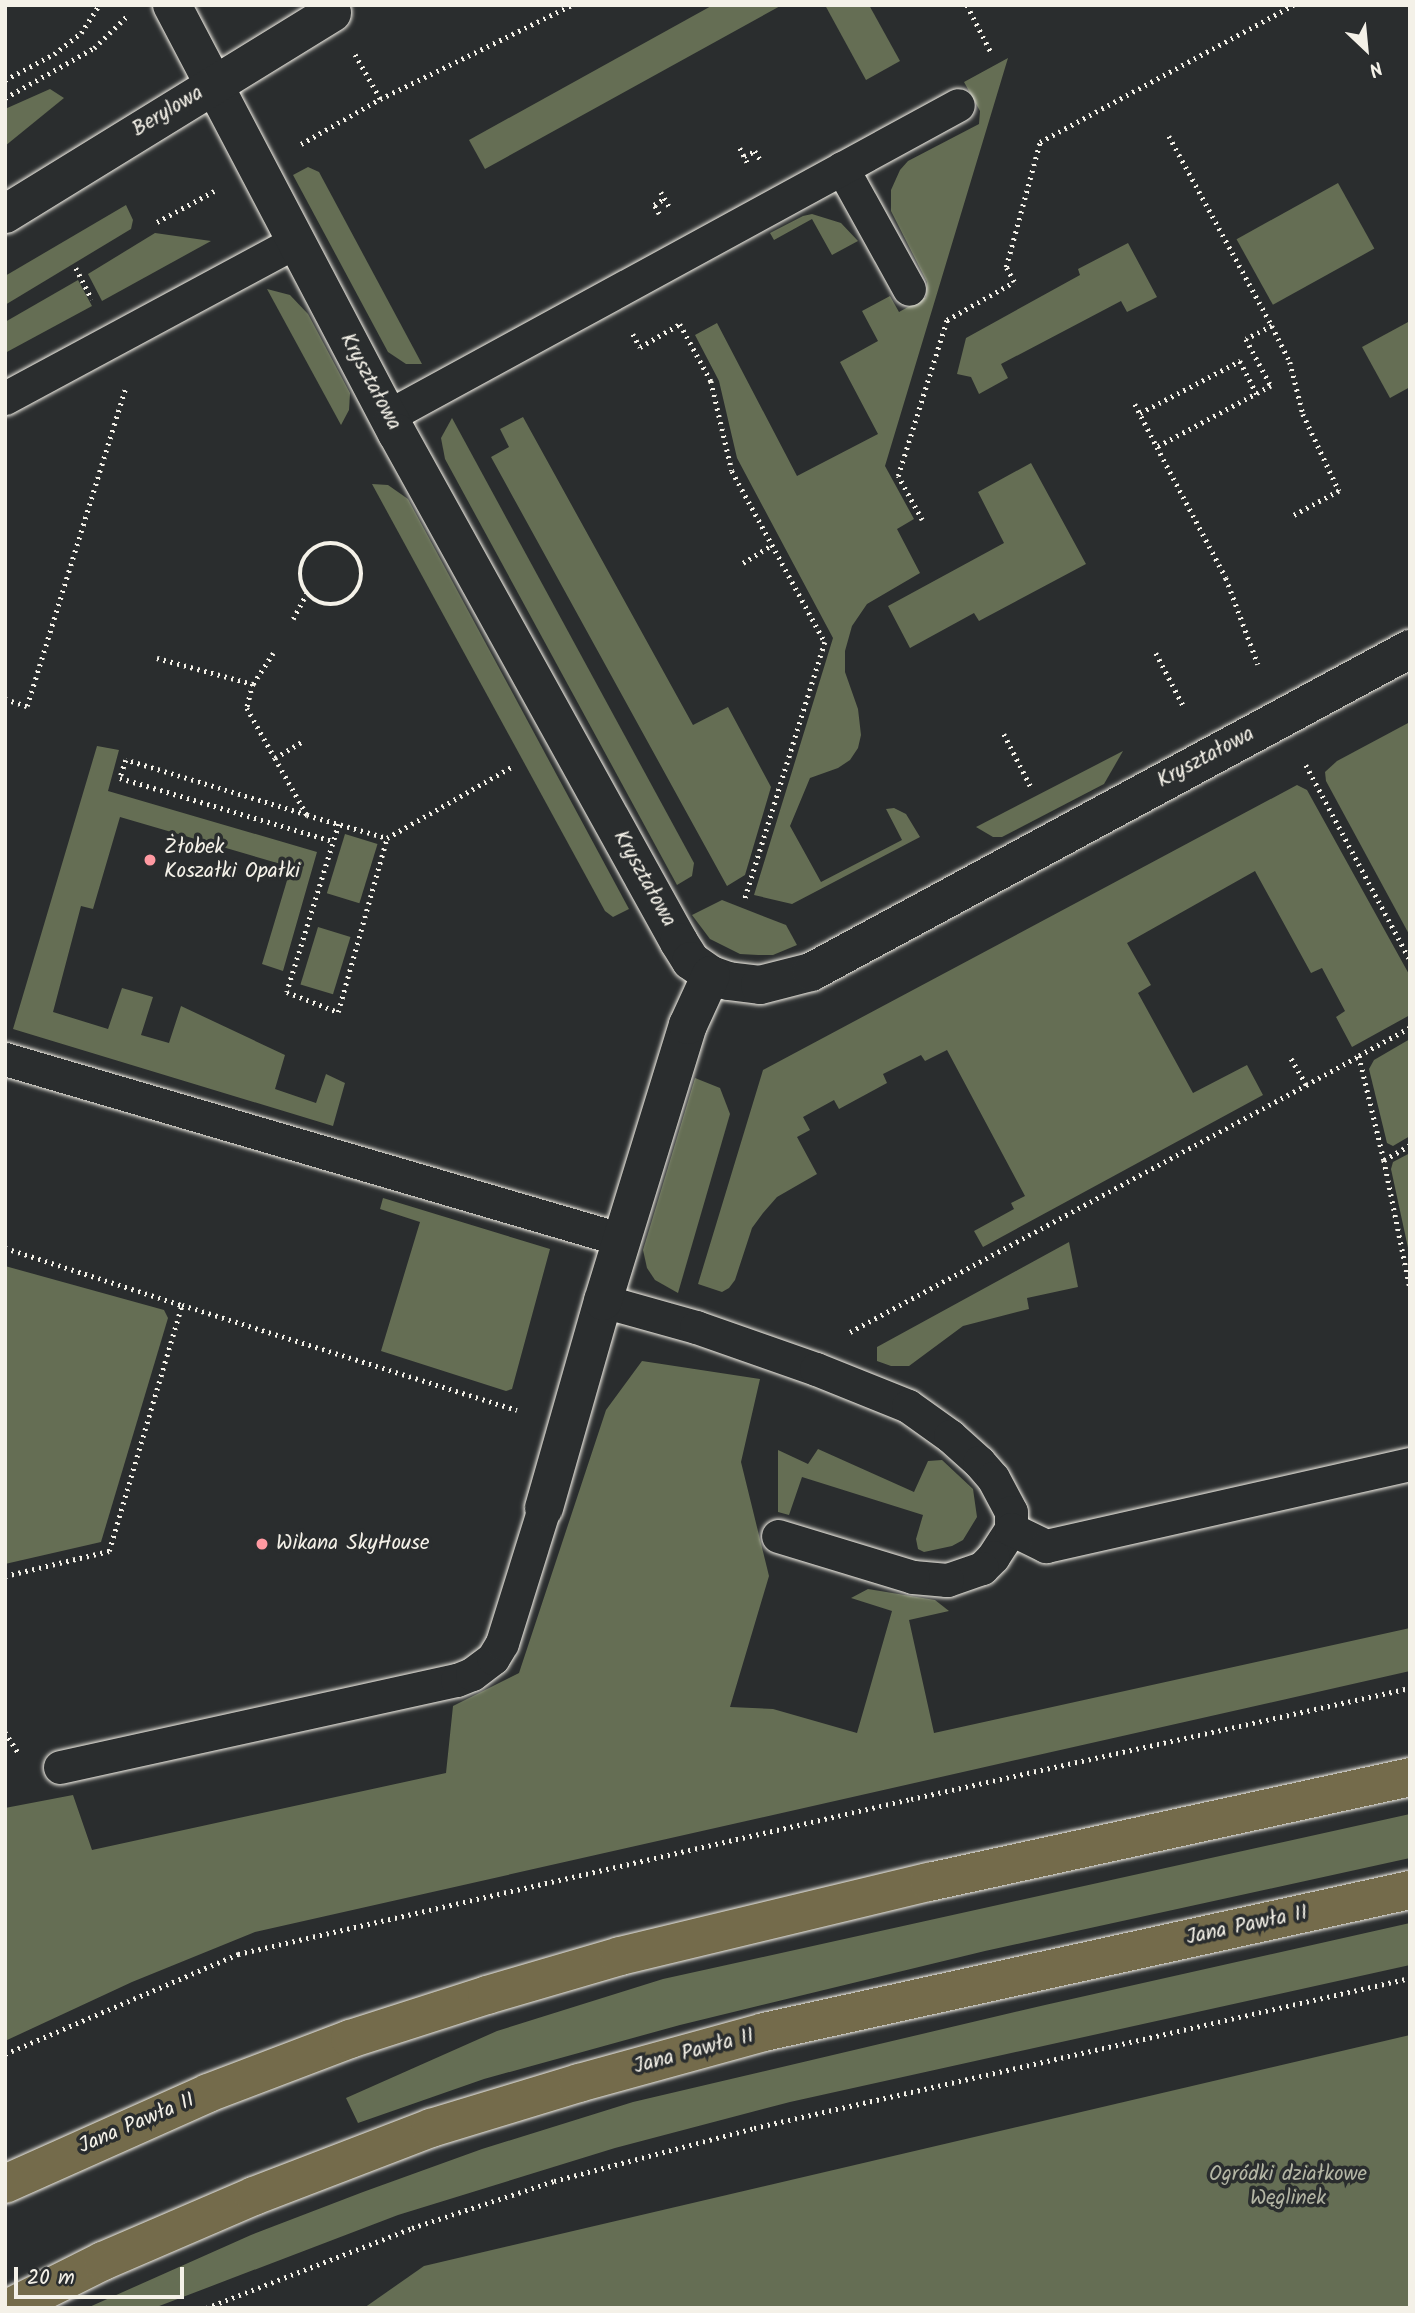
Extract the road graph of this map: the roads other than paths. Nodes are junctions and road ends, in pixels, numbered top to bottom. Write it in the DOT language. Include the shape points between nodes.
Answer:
graph roads {
  1 [pos="172,5"];
  2 [pos="332,13"];
  3 [pos="212,86"];
  4 [pos="958,105"];
  5 [pos="842,168"];
  6 [pos="5,214"];
  7 [pos="296,241"];
  8 [pos="909,289"];
  9 [pos="5,398"];
  10 [pos="388,416"];
  11 [pos="1410,649"];
  12 [pos="712,975"];
  13 [pos="5,1059"];
  14 [pos="623,1240"];
  15 [pos="603,1301"];
  16 [pos="1410,1464"];
  17 [pos="544,1508"];
  18 [pos="1012,1529"];
  19 [pos="778,1536"];
  20 [pos="60,1767"];
  21 [pos="1410,1777"];
  22 [pos="1410,1890"];
  23 [pos="5,2184"];
  24 [pos="9,2308"];
  1 -- 3 [label="street, Kryształowa"];
  2 -- 3 [label="street, Berylowa"];
  3 -- 6 [label="street, Berylowa"];
  3 -- 7 [label="street, Kryształowa"];
  4 -- 5 [label="lane"];
  5 -- 8 [label="lane"];
  5 -- 10 [label="lane"];
  7 -- 9 [label="lane"];
  7 -- 10 [label="street, Kryształowa"];
  10 -- 12 [label="street, Kryształowa" via="678,942 691,961"];
  11 -- 12 [label="street, Kryształowa" via="811,972 760,985"];
  12 -- 14 [label="street" via="688,1025"];
  13 -- 14 [label="lane"];
  14 -- 15 [label="street"];
  15 -- 17 [label="street"];
  15 -- 18 [label="lane" via="696,1327 908,1406 950,1436 993,1478 1011,1512"];
  16 -- 18 [label="lane" via="1046,1546"];
  17 -- 20 [label="lane" via="502,1643 493,1658 472,1674 457,1681"];
  18 -- 19 [label="lane" via="982,1567 947,1580 913,1577"];
  21 -- 23 [label="main road, Jana Pawła II" via="929,1882 567,1972 337,2043 195,2099"];
  22 -- 24 [label="main road, Jana Pawła II" via="764,2032 579,2083 431,2129 254,2196 103,2261"];
}
